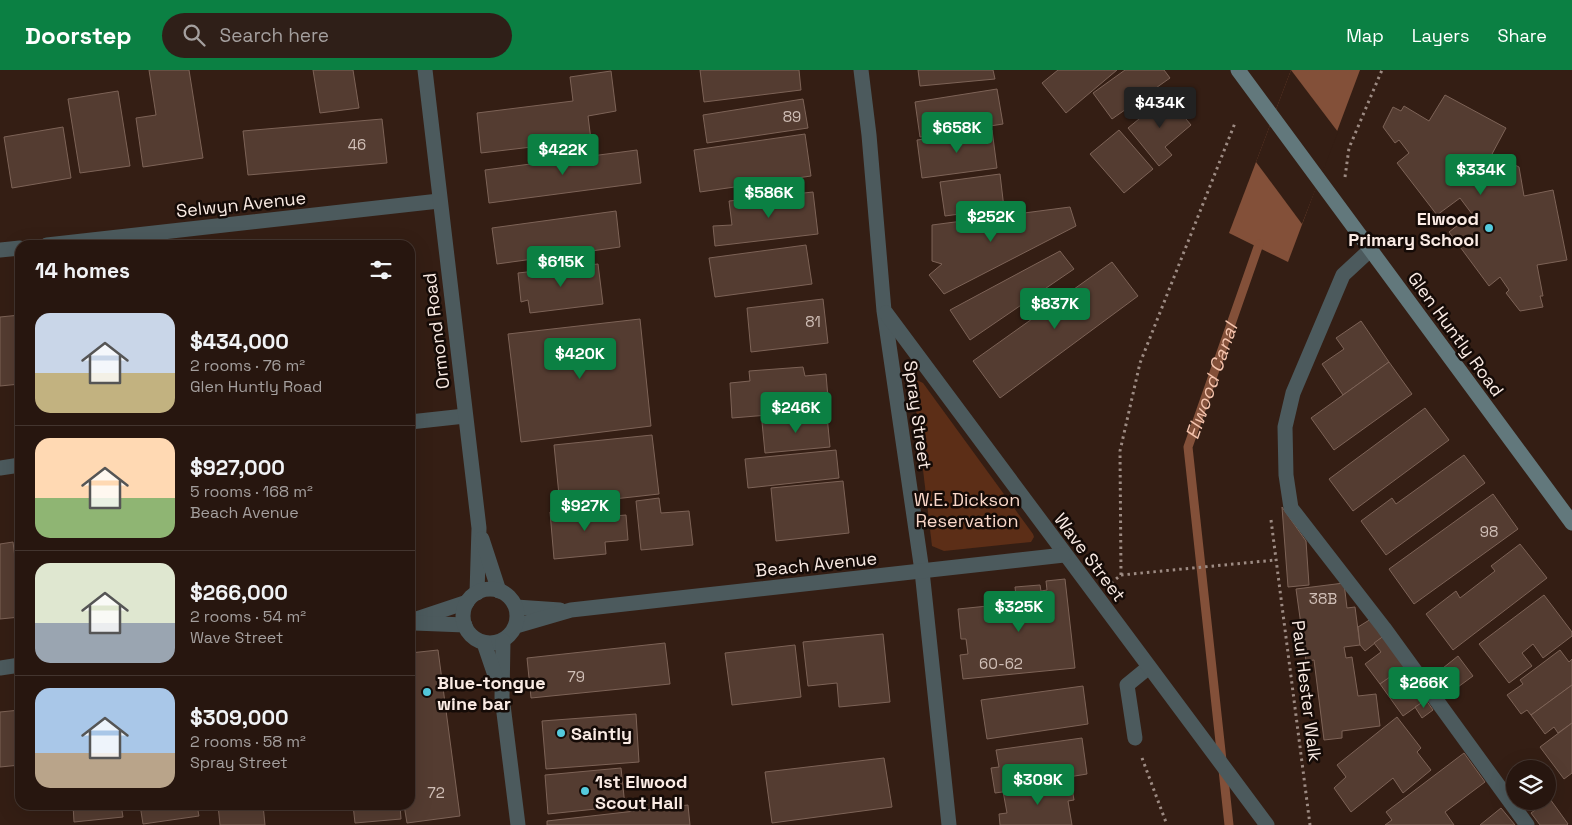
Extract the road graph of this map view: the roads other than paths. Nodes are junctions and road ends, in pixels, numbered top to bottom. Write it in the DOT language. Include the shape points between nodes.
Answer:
graph roads {
  1 [pos="425,70"];
  2 [pos="861,70"];
  3 [pos="1238,70"];
  4 [pos="439,201"];
  5 [pos="92,240"];
  6 [pos="15,248"];
  7 [pos="0,250"];
  8 [pos="1370,250"];
  9 [pos="884,311"];
  10 [pos="465,416"];
  11 [pos="415,421"];
  12 [pos="15,466"];
  13 [pos="0,468"];
  14 [pos="1572,523"];
  15 [pos="479,528"];
  16 [pos="1064,555"];
  17 [pos="922,571"];
  18 [pos="499,591"];
  19 [pos="472,598"];
  20 [pos="516,607"];
  21 [pos="571,610"];
  22 [pos="415,620"];
  23 [pos="415,622"];
  24 [pos="465,626"];
  25 [pos="516,626"];
  26 [pos="503,641"];
  27 [pos="484,643"];
  28 [pos="15,666"];
  29 [pos="1149,667"];
  30 [pos="0,668"];
  31 [pos="502,697"];
  32 [pos="1135,738"];
  33 [pos="513,825"];
  34 [pos="518,825"];
  35 [pos="948,825"];
  36 [pos="1267,825"];
  37 [pos="1527,825"];
  1 -- 4 [label="street, Ormond Road"];
  2 -- 9 [label="street, Spray Street"];
  3 -- 8 [label="main road, Glen Huntly Road"];
  4 -- 5 [label="street, Selwyn Avenue"];
  4 -- 10 [label="street, Ormond Road"];
  6 -- 7 [label="street"];
  8 -- 14 [label="main road, Glen Huntly Road"];
  8 -- 37 [label="street" via="1343,275 1293,394 1285,427 1288,497 1292,508"];
  9 -- 16 [label="street, Wave Street"];
  9 -- 17 [label="street, Spray Street"];
  10 -- 11 [label="street"];
  10 -- 15 [label="street, Ormond Road"];
  12 -- 13 [label="street"];
  15 -- 18 [label="street, Ormond Road"];
  15 -- 19 [label="street, Ormond Road"];
  16 -- 17 [label="street, Beach Avenue"];
  16 -- 29 [label="street, Wave Street"];
  17 -- 21 [label="street, Beach Avenue"];
  17 -- 35 [label="street, Spray Street"];
  18 -- 19 [label="street" via="484,590"];
  18 -- 20 [label="street, Ormond Road"];
  19 -- 22 [label="street"];
  19 -- 24 [label="street, Ormond Road" via="463,618"];
  20 -- 21 [label="street, Beach Avenue"];
  20 -- 25 [label="street"];
  21 -- 25 [label="street, Beach Avenue"];
  23 -- 24 [label="street"];
  24 -- 27 [label="street"];
  25 -- 26 [label="street"];
  26 -- 27 [label="street"];
  26 -- 31 [label="street"];
  27 -- 31 [label="street"];
  28 -- 30 [label="street"];
  29 -- 32 [label="street" via="1127,685"];
  29 -- 36 [label="street, Wave Street"];
  31 -- 34 [label="street"];
  33 -- 34 [label="street"];
}
